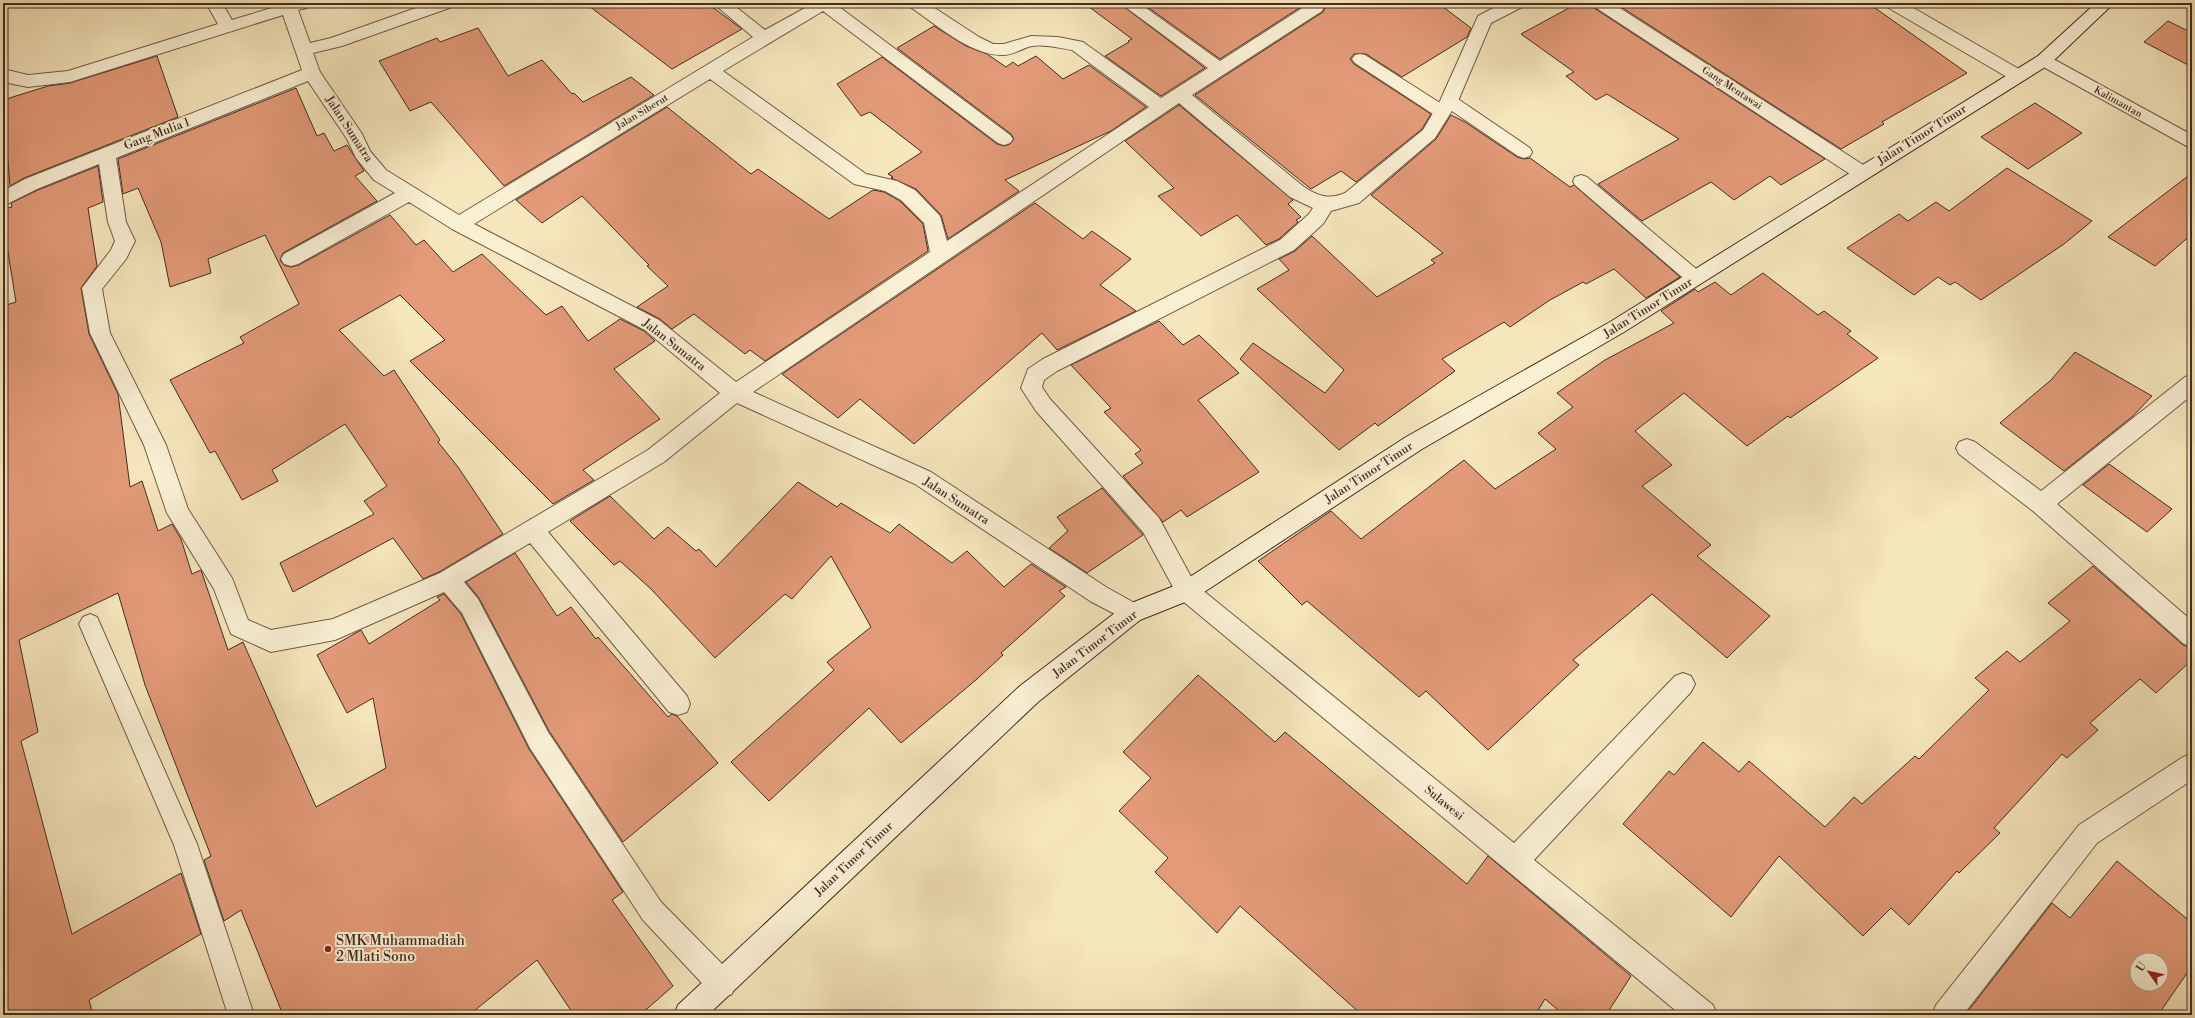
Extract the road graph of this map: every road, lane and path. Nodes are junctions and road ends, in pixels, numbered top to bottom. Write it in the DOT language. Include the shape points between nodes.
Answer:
graph roads {
  1 [pos="214,3"];
  2 [pos="446,3"];
  3 [pos="721,3"];
  4 [pos="824,3"];
  5 [pos="916,3"];
  6 [pos="1128,3"];
  7 [pos="1516,3"];
  8 [pos="1601,3"];
  9 [pos="1893,3"];
  10 [pos="2106,3"];
  11 [pos="292,5"];
  12 [pos="1316,8"];
  13 [pos="228,27"];
  14 [pos="764,38"];
  15 [pos="304,50"];
  16 [pos="1360,59"];
  17 [pos="2044,60"];
  18 [pos="1220,69"];
  19 [pos="710,70"];
  20 [pos="312,74"];
  21 [pos="3,75"];
  22 [pos="2018,76"];
  23 [pos="32,82"];
  24 [pos="3,92"];
  25 [pos="1180,94"];
  26 [pos="1445,106"];
  27 [pos="1161,107"];
  28 [pos="1004,139"];
  29 [pos="2192,143"];
  30 [pos="1524,152"];
  31 [pos="106,154"];
  32 [pos="1862,173"];
  33 [pos="1581,181"];
  34 [pos="409,193"];
  35 [pos="3,199"];
  36 [pos="1325,205"];
  37 [pos="458,224"];
  38 [pos="940,256"];
  39 [pos="291,259"];
  40 [pos="1695,278"];
  41 [pos="2192,383"];
  42 [pos="736,394"];
  43 [pos="1967,448"];
  44 [pos="2041,504"];
  45 [pos="533,530"];
  46 [pos="448,580"];
  47 [pos="1187,591"];
  48 [pos="1132,613"];
  49 [pos="90,624"];
  50 [pos="2192,636"];
  51 [pos="1683,684"];
  52 [pos="678,704"];
  53 [pos="2192,766"];
  54 [pos="1515,861"];
  55 [pos="722,984"];
  56 [pos="241,1015"];
  57 [pos="688,1015"];
  58 [pos="1703,1015"];
  59 [pos="1946,1015"];
  1 -- 13 [label="street"];
  2 -- 15 [label="street" via="336,42"];
  3 -- 14 [label="street"];
  4 -- 14 [label="street, Jalan Siberut"];
  4 -- 28 [label="street"];
  5 -- 27 [label="street" via="973,41 990,49 1005,50 1031,41 1077,46"];
  6 -- 18 [label="street"];
  7 -- 26 [label="street" via="1484,20"];
  8 -- 32 [label="street, Gang Mentawai"];
  9 -- 22 [label="street"];
  10 -- 17 [label="street, Jalan Timor Timur"];
  11 -- 13 [label="street"];
  11 -- 15 [label="street, Jalan Sumatra"];
  12 -- 18 [label="street"];
  13 -- 23 [label="street" via="70,76"];
  14 -- 19 [label="street, Jalan Siberut"];
  15 -- 20 [label="street, Jalan Sumatra"];
  16 -- 26 [label="lane"];
  17 -- 22 [label="street, Jalan Timor Timur"];
  17 -- 29 [label="street, Kalimantan"];
  18 -- 25 [label="street"];
  19 -- 37 [label="street, Jalan Siberut"];
  19 -- 38 [label="street" via="860,179 890,186 908,195 933,221"];
  20 -- 31 [label="street, Gang Mulia 1"];
  20 -- 34 [label="street, Jalan Sumatra" via="356,138 362,154 380,175"];
  21 -- 23 [label="street" via="11,79"];
  22 -- 32 [label="street, Jalan Timor Timur"];
  23 -- 24 [label="street"];
  25 -- 27 [label="street"];
  25 -- 36 [label="street" via="1297,192"];
  26 -- 30 [label="lane"];
  26 -- 36 [label="street" via="1429,134 1352,198 1338,204"];
  27 -- 38 [label="street"];
  31 -- 35 [label="street, Gang Mulia 1" via="31,184"];
  31 -- 46 [label="street" via="117,222 125,241 119,254 92,288 100,333 155,445 178,512 224,585 239,627 271,641 335,629"];
  32 -- 40 [label="street, Jalan Timor Timur"];
  33 -- 40 [label="lane"];
  34 -- 37 [label="street, Jalan Sumatra"];
  34 -- 39 [label="street"];
  36 -- 47 [label="street" via="1316,219 1287,245 1035,375 1031,388 1043,405 1151,525"];
  37 -- 42 [label="street, Jalan Sumatra" via="652,325"];
  38 -- 42 [label="street"];
  40 -- 47 [label="street, Jalan Timor Timur" via="1617,327 1414,443"];
  41 -- 44 [label="street"];
  42 -- 45 [label="street" via="656,456"];
  42 -- 48 [label="street, Jalan Sumatra" via="923,478 1098,594"];
  43 -- 44 [label="street"];
  44 -- 50 [label="street"];
  45 -- 46 [label="street"];
  45 -- 52 [label="street"];
  46 -- 55 [label="street" via="470,606 539,740 652,911"];
  47 -- 48 [label="street, Jalan Timor Timur"];
  47 -- 54 [label="street, Sulawesi"];
  48 -- 55 [label="street, Jalan Timor Timur" via="1029,694"];
  49 -- 56 [label="lane" via="185,844"];
  51 -- 54 [label="street"];
  53 -- 59 [label="street" via="2088,834"];
  54 -- 58 [label="street, Sulawesi"];
  55 -- 57 [label="street, Jalan Timor Timur"];
}
